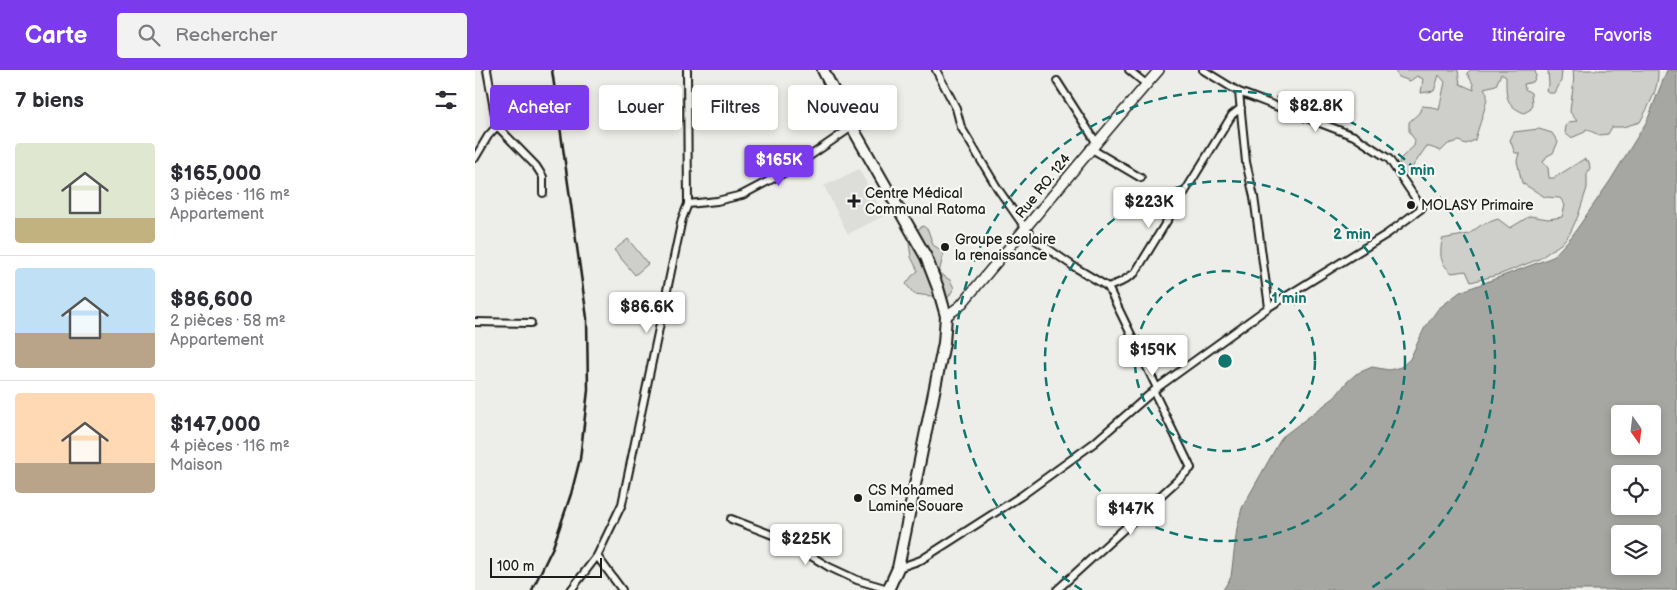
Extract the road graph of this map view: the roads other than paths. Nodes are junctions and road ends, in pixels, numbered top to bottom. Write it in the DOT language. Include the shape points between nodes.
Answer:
graph roads {
  1 [pos="487,70"];
  2 [pos="687,70"];
  3 [pos="937,70"];
  4 [pos="1129,70"];
  5 [pos="1159,70"];
  6 [pos="1203,70"];
  7 [pos="826,71"];
  8 [pos="1057,81"];
  9 [pos="1146,84"];
  10 [pos="832,85"];
  11 [pos="490,87"];
  12 [pos="1239,92"];
  13 [pos="1241,108"];
  14 [pos="494,130"];
  15 [pos="501,130"];
  16 [pos="848,130"];
  17 [pos="854,130"];
  18 [pos="1093,145"];
  19 [pos="475,158"];
  20 [pos="1141,178"];
  21 [pos="543,193"];
  22 [pos="688,204"];
  23 [pos="1026,229"];
  24 [pos="1109,288"];
  25 [pos="1269,307"];
  26 [pos="946,316"];
  27 [pos="475,322"];
  28 [pos="531,323"];
  29 [pos="1156,390"];
  30 [pos="731,519"];
  31 [pos="597,556"];
  32 [pos="898,568"];
  33 [pos="571,590"];
  34 [pos="622,590"];
  35 [pos="888,590"];
  36 [pos="1057,590"];
  1 -- 11 [label="street"];
  2 -- 22 [label="street"];
  3 -- 23 [label="street" via="956,108 961,127"];
  4 -- 9 [label="street"];
  5 -- 9 [label="street, Rue RO. 124"];
  6 -- 12 [label="street"];
  7 -- 10 [label="main road"];
  8 -- 18 [label="street"];
  9 -- 18 [label="street, Rue RO. 124"];
  12 -- 13 [label="street"];
  12 -- 25 [label="street" via="1354,136 1389,159 1423,208"];
  13 -- 24 [label="street" via="1232,116 1135,273"];
  13 -- 25 [label="street" via="1246,162 1254,196"];
  14 -- 19 [label="street"];
  15 -- 21 [label="street" via="536,166 543,177"];
  16 -- 22 [label="street" via="791,169 742,195 717,202"];
  17 -- 26 [label="main road" via="926,257"];
  18 -- 20 [label="street"];
  18 -- 23 [label="street, Rue RO. 124"];
  22 -- 31 [label="street" via="682,219 622,504"];
  23 -- 24 [label="street" via="1035,239"];
  23 -- 26 [label="street, Rue RO. 124" via="960,306"];
  24 -- 29 [label="street"];
  25 -- 29 [label="street"];
  26 -- 32 [label="main road" via="945,343"];
  27 -- 28 [label="street"];
  29 -- 32 [label="street" via="1095,443 1021,496 921,560"];
  29 -- 36 [label="street" via="1191,468"];
  30 -- 35 [label="street" via="783,539 857,580"];
  31 -- 33 [label="street"];
  31 -- 34 [label="street"];
  32 -- 35 [label="main road"];
}
